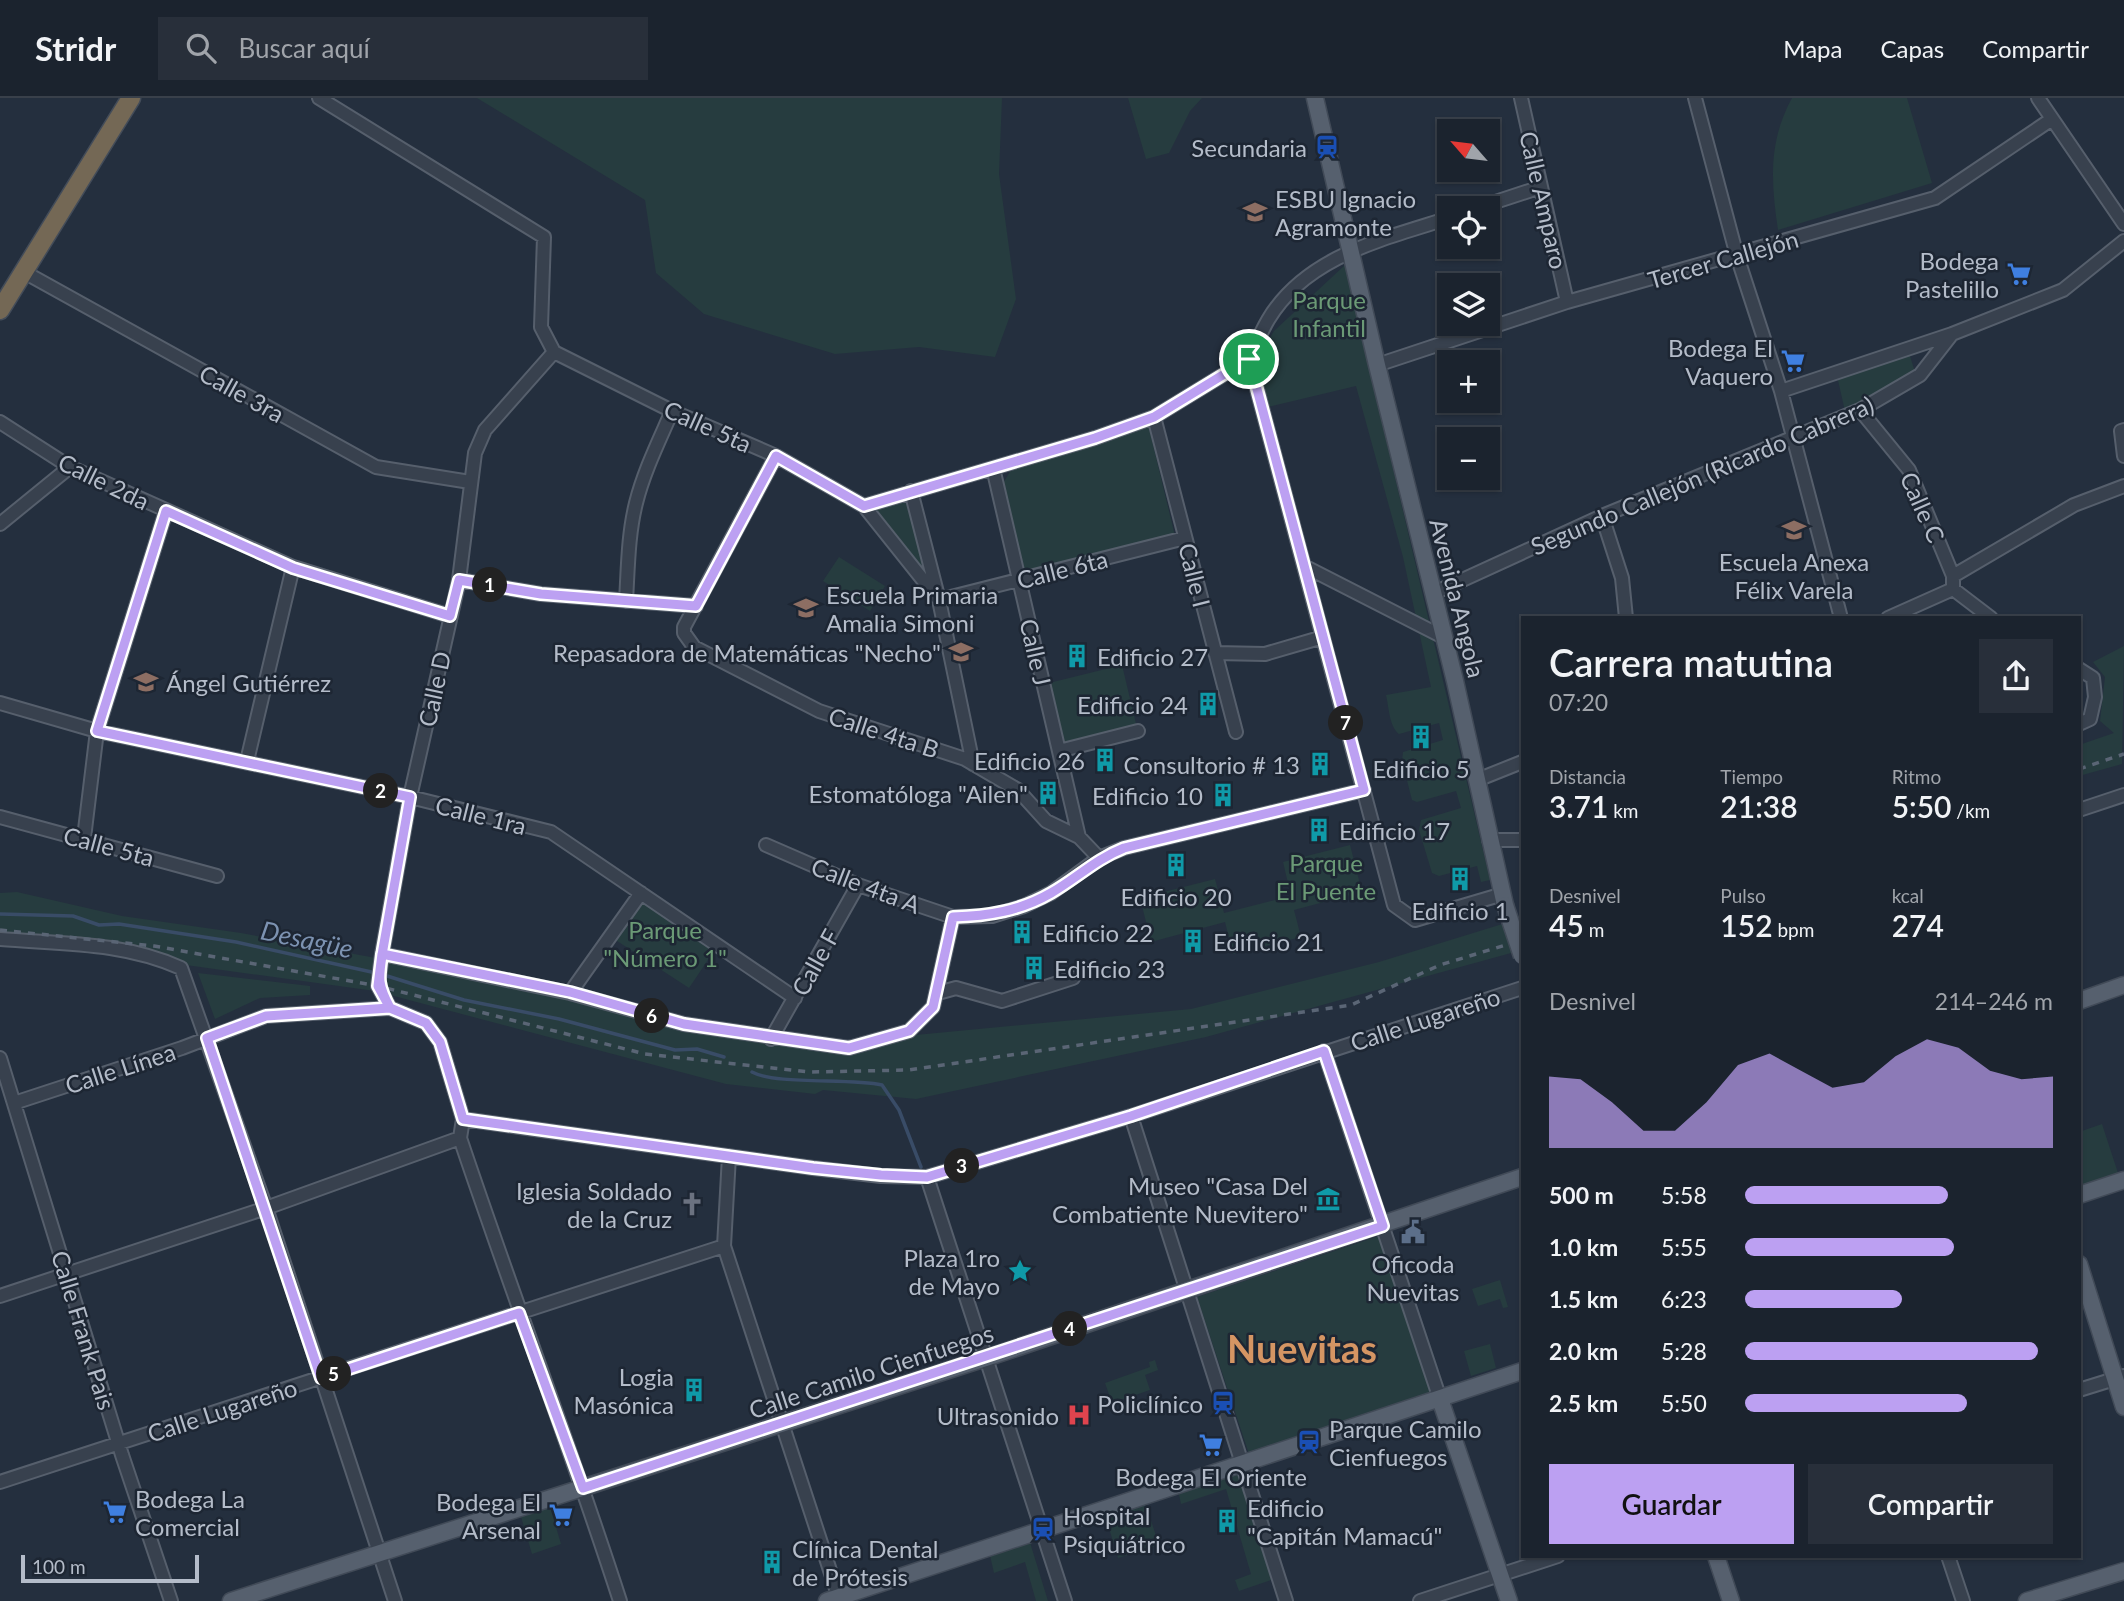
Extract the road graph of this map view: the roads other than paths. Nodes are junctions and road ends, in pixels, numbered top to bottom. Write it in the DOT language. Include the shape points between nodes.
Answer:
graph roads {
  1 [pos="131,98"];
  2 [pos="319,98"];
  3 [pos="1315,98"];
  4 [pos="1521,98"];
  5 [pos="1695,98"];
  6 [pos="2038,98"];
  7 [pos="2052,119"];
  8 [pos="1541,187"];
  9 [pos="1500,200"];
  10 [pos="1437,222"];
  11 [pos="2124,224"];
  12 [pos="2124,241"];
  13 [pos="1350,250"];
  14 [pos="1737,256"];
  15 [pos="24,272"];
  16 [pos="1567,302"];
  17 [pos="0,310"];
  18 [pos="1952,334"];
  19 [pos="554,352"];
  20 [pos="1249,359"];
  21 [pos="1377,365"];
  22 [pos="1781,391"];
  23 [pos="1860,410"];
  24 [pos="672,411"];
  25 [pos="1154,417"];
  26 [pos="0,422"];
  27 [pos="2124,430"];
  28 [pos="1794,438"];
  29 [pos="776,456"];
  30 [pos="2124,456"];
  31 [pos="70,467"];
  32 [pos="993,468"];
  33 [pos="470,482"];
  34 [pos="2124,486"];
  35 [pos="911,491"];
  36 [pos="864,506"];
  37 [pos="166,511"];
  38 [pos="1602,516"];
  39 [pos="0,524"];
  40 [pos="1185,538"];
  41 [pos="1304,566"];
  42 [pos="293,568"];
  43 [pos="1019,579"];
  44 [pos="459,580"];
  45 [pos="1953,582"];
  46 [pos="1434,593"];
  47 [pos="939,600"];
  48 [pos="626,601"];
  49 [pos="696,606"];
  50 [pos="450,616"];
  51 [pos="1626,616"];
  52 [pos="1840,616"];
  53 [pos="1892,616"];
  54 [pos="1989,616"];
  55 [pos="1323,637"];
  56 [pos="1445,638"];
  57 [pos="1215,653"];
  58 [pos="2081,670"];
  59 [pos="0,703"];
  60 [pos="2081,723"];
  61 [pos="97,731"];
  62 [pos="1138,731"];
  63 [pos="1236,732"];
  64 [pos="1059,751"];
  65 [pos="247,761"];
  66 [pos="1521,762"];
  67 [pos="973,764"];
  68 [pos="1477,780"];
  69 [pos="1364,790"];
  70 [pos="2124,795"];
  71 [pos="410,797"];
  72 [pos="2081,809"];
  73 [pos="0,817"];
  74 [pos="1079,836"];
  75 [pos="84,838"];
  76 [pos="1489,840"];
  77 [pos="1521,840"];
  78 [pos="766,845"];
  79 [pos="1100,858"];
  80 [pos="217,876"];
  81 [pos="858,885"];
  82 [pos="642,893"];
  83 [pos="1504,900"];
  84 [pos="953,917"];
  85 [pos="0,939"];
  86 [pos="1521,953"];
  87 [pos="381,958"];
  88 [pos="1073,978"];
  89 [pos="2124,985"];
  90 [pos="1521,988"];
  91 [pos="570,992"];
  92 [pos="938,993"];
  93 [pos="795,998"];
  94 [pos="2081,1000"];
  95 [pos="390,1008"];
  96 [pos="207,1038"];
  97 [pos="771,1039"];
  98 [pos="1324,1051"];
  99 [pos="0,1058"];
  100 [pos="13,1103"];
  101 [pos="1131,1116"];
  102 [pos="463,1119"];
  103 [pos="460,1138"];
  104 [pos="729,1156"];
  105 [pos="927,1177"];
  106 [pos="1521,1177"];
  107 [pos="2124,1180"];
  108 [pos="2081,1194"];
  109 [pos="266,1208"];
  110 [pos="1383,1226"];
  111 [pos="724,1246"];
  112 [pos="2081,1270"];
  113 [pos="67,1276"];
  114 [pos="1186,1291"];
  115 [pos="0,1296"];
  116 [pos="519,1313"];
  117 [pos="986,1357"];
  118 [pos="1521,1371"];
  119 [pos="321,1378"];
  120 [pos="2119,1378"];
  121 [pos="2081,1389"];
  122 [pos="1440,1399"];
  123 [pos="2124,1407"];
  124 [pos="782,1424"];
  125 [pos="119,1444"];
  126 [pos="1243,1464"];
  127 [pos="0,1482"];
  128 [pos="583,1488"];
  129 [pos="1043,1529"];
  130 [pos="378,1553"];
  131 [pos="1552,1558"];
  132 [pos="1717,1558"];
  133 [pos="1949,1558"];
  134 [pos="2124,1571"];
  135 [pos="1501,1575"];
  136 [pos="835,1600"];
  137 [pos="171,1601"];
  138 [pos="230,1601"];
  139 [pos="395,1601"];
  140 [pos="620,1601"];
  141 [pos="1065,1601"];
  142 [pos="1286,1601"];
  143 [pos="1420,1601"];
  144 [pos="1509,1601"];
  145 [pos="1731,1601"];
  146 [pos="1963,1601"];
  147 [pos="2027,1601"];
  1 -- 15 [label="highway"];
  2 -- 19 [label="street" via="544,237 541,327"];
  3 -- 13 [label="main road, Avenida Angola"];
  4 -- 8 [label="street, Calle Amparo"];
  5 -- 14 [label="street"];
  6 -- 7 [label="street"];
  7 -- 11 [label="street"];
  7 -- 14 [label="street, Tercer Callejón" via="1935,198"];
  8 -- 9 [label="street"];
  8 -- 16 [label="street, Calle Amparo"];
  10 -- 13 [label="street"];
  12 -- 18 [label="street" via="2063,290"];
  13 -- 20 [label="street" via="1304,278 1269,318"];
  13 -- 21 [label="main road, Avenida Angola"];
  14 -- 16 [label="street, Tercer Callejón"];
  14 -- 22 [label="street"];
  15 -- 17 [label="highway"];
  15 -- 33 [label="street, Calle 3ra" via="376,467"];
  16 -- 21 [label="street, Tercer Callejón"];
  18 -- 22 [label="street"];
  18 -- 23 [label="street, Segundo Callejón (Ricardo Cabrera)" via="1920,375"];
  19 -- 24 [label="street, Calle 5ta"];
  19 -- 33 [label="street, Calle D" via="485,430"];
  20 -- 25 [label="street"];
  20 -- 41 [label="street"];
  21 -- 46 [label="main road, Avenida Angola"];
  22 -- 28 [label="street"];
  23 -- 28 [label="street, Segundo Callejón (Ricardo Cabrera)"];
  23 -- 45 [label="street, Calle C" via="1909,470"];
  24 -- 29 [label="street, Calle 5ta"];
  24 -- 48 [label="street" via="636,504"];
  25 -- 32 [label="street"];
  25 -- 40 [label="street, Calle I"];
  26 -- 31 [label="street, Calle 2da"];
  27 -- 30 [label="street"];
  28 -- 38 [label="street, Segundo Callejón (Ricardo Cabrera)"];
  28 -- 52 [label="street"];
  29 -- 36 [label="street, Calle 5ta"];
  29 -- 49 [label="street"];
  31 -- 37 [label="street, Calle 2da"];
  31 -- 39 [label="street"];
  32 -- 35 [label="street"];
  32 -- 43 [label="street, Calle J"];
  33 -- 44 [label="street, Calle D"];
  34 -- 45 [label="street" via="2074,505"];
  35 -- 36 [label="street"];
  35 -- 47 [label="street"];
  36 -- 47 [label="street"];
  37 -- 42 [label="street, Calle 2da"];
  37 -- 61 [label="street"];
  38 -- 46 [label="street, Segundo Callejón (Ricardo Cabrera)"];
  38 -- 51 [label="street" via="1622,578"];
  40 -- 43 [label="street, Calle 6ta"];
  40 -- 57 [label="street, Calle I"];
  41 -- 55 [label="street"];
  41 -- 56 [label="street"];
  42 -- 50 [label="street, Calle 2da"];
  42 -- 65 [label="street"];
  43 -- 47 [label="street, Calle 6ta"];
  43 -- 64 [label="street, Calle J"];
  44 -- 48 [label="street" via="541,594"];
  44 -- 50 [label="street, Calle D"];
  45 -- 53 [label="street"];
  45 -- 54 [label="street"];
  46 -- 56 [label="main road, Avenida Angola"];
  47 -- 67 [label="street"];
  48 -- 49 [label="street"];
  49 -- 67 [label="street, Calle 4ta B" via="684,633 694,647 819,710"];
  50 -- 71 [label="street, Calle D"];
  55 -- 57 [label="street" via="1265,654"];
  55 -- 69 [label="street"];
  56 -- 68 [label="main road, Avenida Angola"];
  57 -- 63 [label="street, Calle I"];
  58 -- 60 [label="street" via="2093,678 2095,697 2090,719"];
  59 -- 61 [label="street, Calle 1ra"];
  61 -- 65 [label="street, Calle 1ra"];
  61 -- 75 [label="street"];
  62 -- 64 [label="street"];
  64 -- 74 [label="street, Calle J"];
  65 -- 71 [label="street, Calle 1ra"];
  66 -- 68 [label="street"];
  67 -- 74 [label="street, Calle 4ta B" via="1018,790 1046,821"];
  68 -- 76 [label="main road, Avenida Angola"];
  69 -- 79 [label="street, Calle 4ta A" via="1124,848"];
  69 -- 83 [label="street" via="1394,905 1415,920"];
  70 -- 72 [label="street"];
  71 -- 82 [label="street, Calle 1ra" via="551,832"];
  71 -- 87 [label="street, Calle D"];
  73 -- 75 [label="street, Calle 5ta"];
  74 -- 79 [label="street, Calle 4ta B"];
  75 -- 80 [label="street, Calle 5ta"];
  76 -- 77 [label="street"];
  76 -- 83 [label="main road, Avenida Angola"];
  78 -- 81 [label="street, Calle 4ta A"];
  79 -- 84 [label="street, Calle 4ta A" via="1024,906 992,916"];
  81 -- 84 [label="street, Calle 4ta A"];
  81 -- 93 [label="street, Calle F"];
  82 -- 91 [label="street"];
  82 -- 93 [label="street, Calle 1ra"];
  83 -- 86 [label="main road, Avenida Angola, bridge"];
  84 -- 92 [label="street"];
  85 -- 96 [label="street" via="113,946 165,959 181,968"];
  87 -- 91 [label="street"];
  87 -- 95 [label="street, Calle D" via="379,981"];
  88 -- 92 [label="street" via="1002,1000 956,988"];
  89 -- 94 [label="main road"];
  90 -- 98 [label="street, Calle Lugareño"];
  91 -- 97 [label="street" via="684,1024"];
  92 -- 97 [label="street" via="933,1007 909,1031 849,1048"];
  93 -- 97 [label="street, Calle F"];
  95 -- 96 [label="street, Calle Línea" via="266,1016"];
  95 -- 102 [label="street" via="426,1023 440,1042"];
  96 -- 100 [label="street, Calle Línea"];
  96 -- 109 [label="street"];
  98 -- 101 [label="street, Calle Lugareño"];
  98 -- 110 [label="street"];
  99 -- 100 [label="street, Calle Frank Pais"];
  100 -- 113 [label="street, Calle Frank Pais"];
  101 -- 105 [label="street, Calle Lugareño"];
  101 -- 114 [label="street"];
  102 -- 103 [label="street"];
  102 -- 104 [label="street, Calle Lugareño"];
  103 -- 109 [label="street"];
  103 -- 116 [label="street"];
  104 -- 105 [label="street, Calle Lugareño"];
  104 -- 111 [label="street"];
  105 -- 117 [label="street"];
  106 -- 110 [label="main road, Calle Camilo Cienfuegos"];
  107 -- 108 [label="main road"];
  109 -- 113 [label="street"];
  109 -- 119 [label="street"];
  110 -- 114 [label="main road, Calle Camilo Cienfuegos"];
  110 -- 122 [label="street"];
  111 -- 116 [label="street, Calle Lugareño"];
  111 -- 124 [label="street"];
  112 -- 120 [label="main road"];
  113 -- 115 [label="street"];
  113 -- 125 [label="street, Calle Frank Pais"];
  114 -- 117 [label="main road, Calle Camilo Cienfuegos"];
  114 -- 126 [label="street"];
  116 -- 119 [label="street, Calle Lugareño"];
  116 -- 128 [label="street"];
  117 -- 124 [label="main road, Calle Camilo Cienfuegos"];
  117 -- 129 [label="street"];
  118 -- 122 [label="main road"];
  119 -- 125 [label="street, Calle Lugareño"];
  119 -- 130 [label="street"];
  120 -- 121 [label="street"];
  120 -- 123 [label="main road"];
  122 -- 126 [label="main road"];
  122 -- 135 [label="main road"];
  124 -- 128 [label="main road, Calle Camilo Cienfuegos"];
  124 -- 136 [label="street"];
  125 -- 127 [label="street, Calle Lugareño"];
  125 -- 137 [label="street, Calle Frank Pais"];
  126 -- 129 [label="main road"];
  126 -- 142 [label="street"];
  128 -- 130 [label="main road, Calle Camilo Cienfuegos"];
  128 -- 140 [label="street"];
  129 -- 136 [label="main road"];
  129 -- 141 [label="street"];
  130 -- 138 [label="main road, Calle Camilo Cienfuegos"];
  130 -- 139 [label="street"];
  131 -- 135 [label="street"];
  132 -- 145 [label="main road"];
  133 -- 146 [label="street"];
  134 -- 147 [label="main road"];
  135 -- 143 [label="street"];
  135 -- 144 [label="main road"];
}
